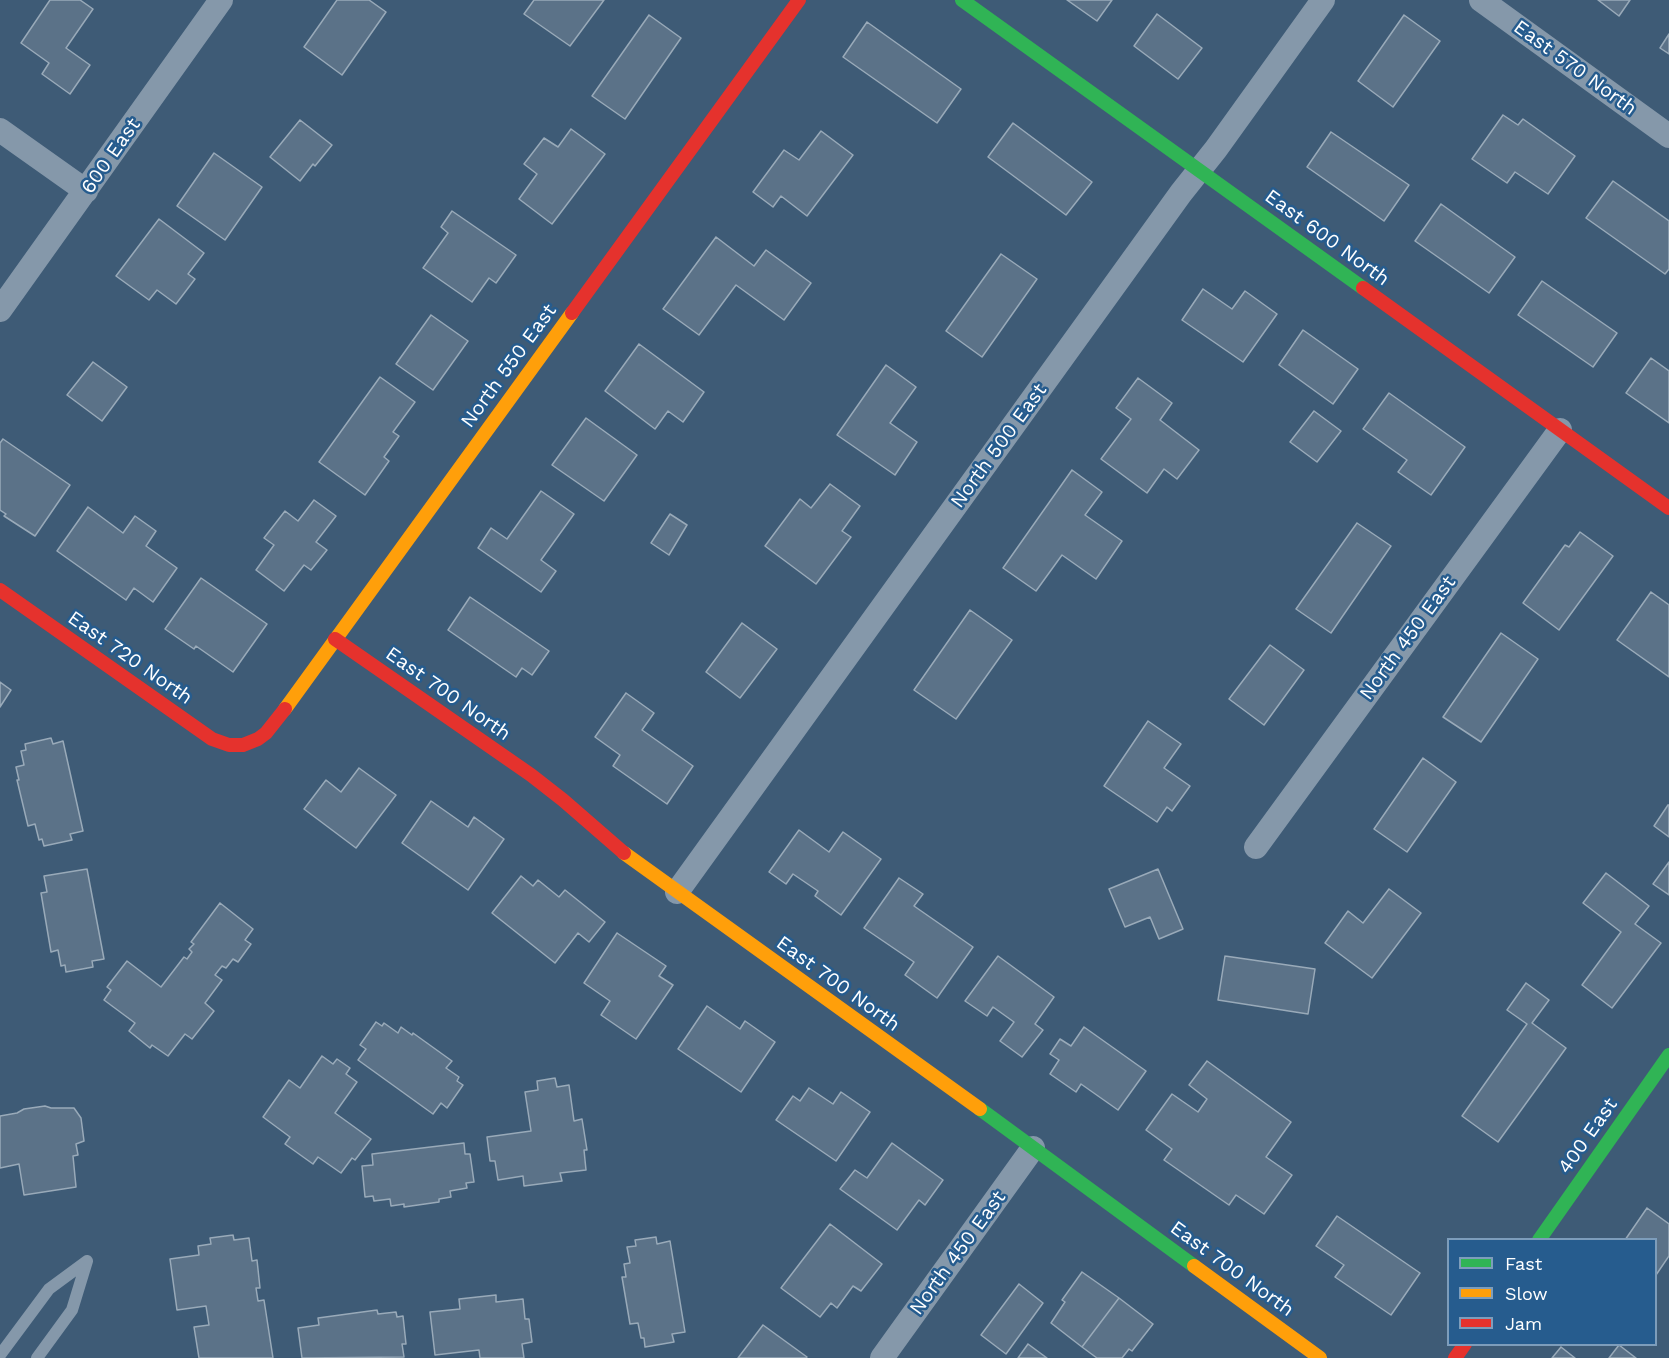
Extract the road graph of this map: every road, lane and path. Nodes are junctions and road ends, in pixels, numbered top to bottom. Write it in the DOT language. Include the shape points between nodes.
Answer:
graph roads {
  1 [pos="221,0"];
  2 [pos="799,0"];
  3 [pos="962,0"];
  4 [pos="1323,0"];
  5 [pos="1481,0"];
  6 [pos="0,130"];
  7 [pos="1669,136"];
  8 [pos="1200,170"];
  9 [pos="86,191"];
  10 [pos="0,310"];
  11 [pos="1560,430"];
  12 [pos="1669,508"];
  13 [pos="0,591"];
  14 [pos="335,639"];
  15 [pos="243,745"];
  16 [pos="1257,847"];
  17 [pos="677,892"];
  18 [pos="1669,1055"];
  19 [pos="1033,1148"];
  20 [pos="1540,1238"];
  21 [pos="0,1354"];
  22 [pos="37,1358"];
  23 [pos="882,1358"];
  24 [pos="1320,1358"];
  1 -- 9 [label="street, 600 East"];
  2 -- 14 [label="street, North 550 East"];
  3 -- 8 [label="street, East 600 North"];
  4 -- 8 [label="street, North 500 East"];
  5 -- 7 [label="street, East 570 North"];
  6 -- 9 [label="street"];
  8 -- 11 [label="street, East 600 North"];
  8 -- 17 [label="street, North 500 East"];
  9 -- 10 [label="street, 600 East"];
  11 -- 12 [label="street, East 600 North"];
  11 -- 16 [label="street, North 450 East"];
  13 -- 15 [label="street, East 720 North" via="212,739"];
  14 -- 15 [label="street, North 550 East" via="266,733"];
  14 -- 17 [label="street, East 700 North" via="531,775 615,847"];
  17 -- 19 [label="street, East 700 North"];
  18 -- 20 [label="street, 400 East"];
  19 -- 23 [label="street, North 450 East"];
  19 -- 24 [label="street, East 700 North"];
  21 -- 22 [label="lane" via="49,1289 87,1261 72,1310"];
}
